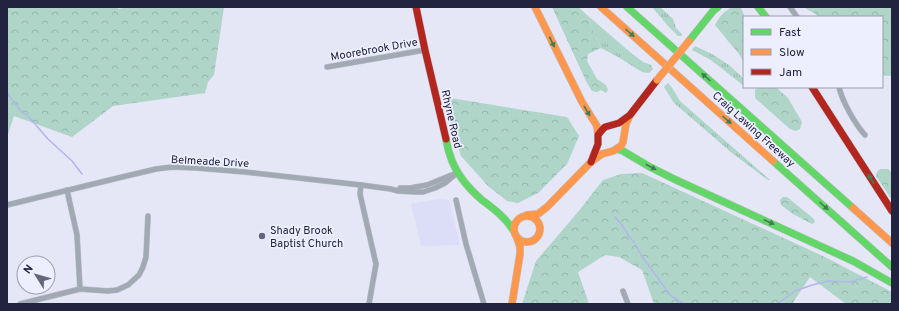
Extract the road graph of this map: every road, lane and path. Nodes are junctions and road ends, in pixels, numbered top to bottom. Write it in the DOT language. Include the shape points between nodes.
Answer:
graph roads {
  1 [pos="416,7"];
  2 [pos="535,7"];
  3 [pos="601,7"];
  4 [pos="628,7"];
  5 [pos="758,7"];
  6 [pos="790,7"];
  7 [pos="715,8"];
  8 [pos="765,16"];
  9 [pos="796,16"];
  10 [pos="425,50"];
  11 [pos="327,67"];
  12 [pos="813,88"];
  13 [pos="839,88"];
  14 [pos="630,115"];
  15 [pos="598,135"];
  16 [pos="865,136"];
  17 [pos="598,144"];
  18 [pos="613,150"];
  19 [pos="591,162"];
  20 [pos="458,172"];
  21 [pos="361,184"];
  22 [pos="67,190"];
  23 [pos="456,200"];
  24 [pos="7,205"];
  25 [pos="547,207"];
  26 [pos="892,211"];
  27 [pos="148,216"];
  28 [pos="504,216"];
  29 [pos="525,216"];
  30 [pos="540,226"];
  31 [pos="513,230"];
  32 [pos="517,238"];
  33 [pos="532,241"];
  34 [pos="892,243"];
  35 [pos="520,254"];
  36 [pos="892,267"];
  37 [pos="892,283"];
  38 [pos="80,288"];
  39 [pos="623,291"];
  40 [pos="30,303"];
  41 [pos="20,304"];
  42 [pos="369,304"];
  43 [pos="484,304"];
  44 [pos="512,304"];
  45 [pos="628,304"];
  1 -- 10 [label="main road, Rhyne Road"];
  2 -- 15 [label="main road, one-way" via="574,87 597,126"];
  3 -- 36 [label="main road, Craig Lawing Freeway, one-way"];
  34 -- 4 [label="main road, Craig Lawing Freeway, one-way"];
  5 -- 8 [label="main road"];
  6 -- 9 [label="street"];
  7 -- 14 [label="main road, bridge"];
  10 -- 11 [label="street, Moorebrook Drive"];
  10 -- 20 [label="main road, Rhyne Road" via="450,156"];
  26 -- 12 [label="main road, one-way"];
  13 -- 16 [label="street" via="851,116"];
  14 -- 15 [label="main road" via="619,123 605,127"];
  14 -- 18 [label="main road" via="623,142"];
  15 -- 17 [label="main road"];
  17 -- 18 [label="main road" via="603,149"];
  17 -- 19 [label="main road"];
  18 -- 19 [label="main road"];
  18 -- 37 [label="main road, one-way" via="624,151 674,179 853,261"];
  19 -- 25 [label="main road"];
  20 -- 21 [label="street, Belmeade Drive" via="445,183 427,191 398,191"];
  20 -- 28 [label="main road, Rhyne Road" via="477,195"];
  21 -- 22 [label="street, Belmeade Drive" via="180,167 156,169"];
  21 -- 42 [label="street" via="360,194 376,264"];
  22 -- 24 [label="street, Belmeade Drive"];
  22 -- 38 [label="street" via="77,235"];
  23 -- 43 [label="street"];
  25 -- 29 [label="main road" via="538,214"];
  25 -- 30 [label="main road"];
  27 -- 38 [label="street" via="146,257 139,275 128,285 117,290"];
  28 -- 29 [label="main road" via="511,219"];
  28 -- 31 [label="main road, Rhyne Road"];
  29 -- 30 [label="main road" via="535,218"];
  29 -- 31 [label="main road" via="516,221"];
  30 -- 33 [label="main road" via="539,235"];
  31 -- 32 [label="main road"];
  32 -- 33 [label="main road" via="524,242"];
  32 -- 35 [label="main road"];
  33 -- 35 [label="main road"];
  35 -- 44 [label="main road"];
  38 -- 40 [label="street"];
  39 -- 45 [label="street"];
  40 -- 41 [label="street"];
}
